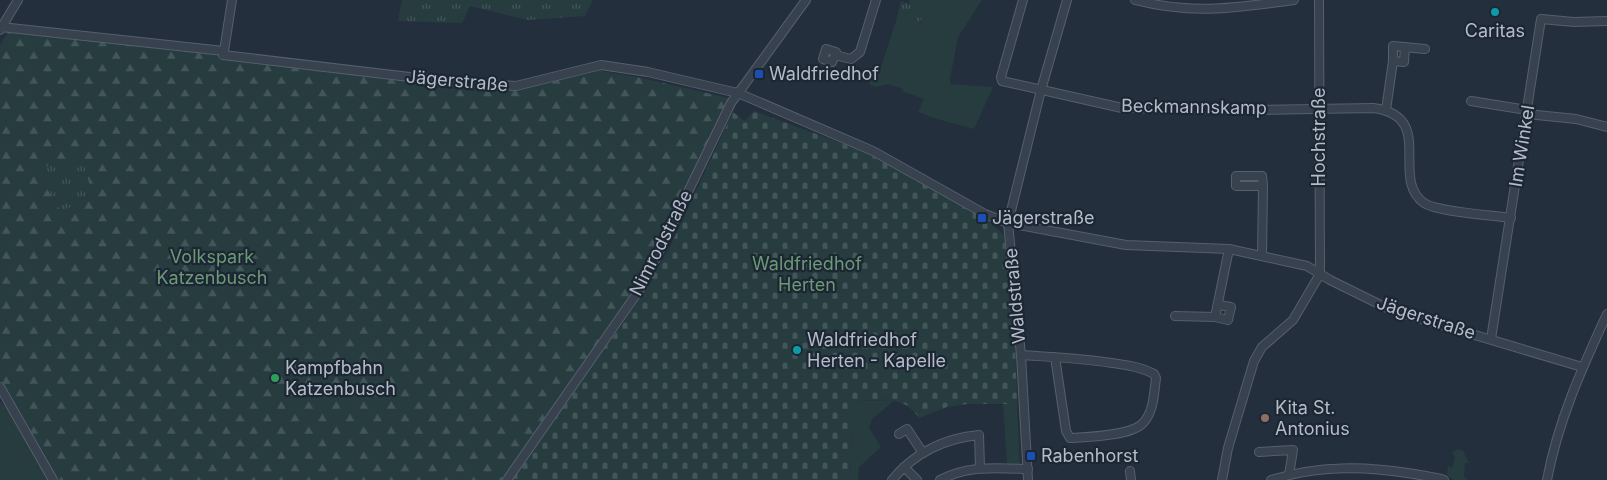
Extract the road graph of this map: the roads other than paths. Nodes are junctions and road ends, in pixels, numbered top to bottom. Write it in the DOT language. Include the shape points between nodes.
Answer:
graph roads {
  1 [pos="18,0"];
  2 [pos="232,0"];
  3 [pos="806,0"];
  4 [pos="876,0"];
  5 [pos="1023,0"];
  6 [pos="1067,0"];
  7 [pos="1135,0"];
  8 [pos="1294,0"];
  9 [pos="1319,0"];
  10 [pos="1607,21"];
  11 [pos="1,28"];
  12 [pos="1405,47"];
  13 [pos="1425,49"];
  14 [pos="224,51"];
  15 [pos="835,55"];
  16 [pos="1393,61"];
  17 [pos="1041,90"];
  18 [pos="738,93"];
  19 [pos="1471,101"];
  20 [pos="1319,108"];
  21 [pos="1386,110"];
  22 [pos="1527,112"];
  23 [pos="1607,127"];
  24 [pos="1262,186"];
  25 [pos="1511,218"];
  26 [pos="1008,223"];
  27 [pos="1229,249"];
  28 [pos="1262,256"];
  29 [pos="1320,274"];
  30 [pos="1218,305"];
  31 [pos="1607,314"];
  32 [pos="1175,316"];
  33 [pos="1215,318"];
  34 [pos="1491,339"];
  35 [pos="1021,355"];
  36 [pos="1054,357"];
  37 [pos="1582,367"];
  38 [pos="0,388"];
  39 [pos="900,434"];
  40 [pos="1259,452"];
  41 [pos="923,453"];
  42 [pos="904,466"];
  43 [pos="980,468"];
  44 [pos="1028,469"];
  45 [pos="1130,471"];
  46 [pos="1289,475"];
  47 [pos="53,480"];
  48 [pos="507,480"];
  49 [pos="892,480"];
  50 [pos="916,480"];
  51 [pos="940,480"];
  52 [pos="1028,480"];
  53 [pos="1131,480"];
  54 [pos="1222,480"];
  55 [pos="1271,480"];
  56 [pos="1444,480"];
  57 [pos="1547,480"];
  1 -- 11 [label="street"];
  2 -- 14 [label="street"];
  3 -- 18 [label="street, Nimrodstraße"];
  4 -- 15 [label="street" via="860,52 851,59"];
  5 -- 17 [label="street, Beckmannskamp" via="1001,77 1002,82"];
  6 -- 17 [label="street, Waldstraße"];
  7 -- 8 [label="street" via="1198,10"];
  9 -- 20 [label="street, Hochstraße"];
  10 -- 22 [label="street, Im Winkel" via="1541,19"];
  11 -- 14 [label="street, Jägerstraße"];
  12 -- 13 [label="street"];
  12 -- 16 [label="street" via="1404,62"];
  12 -- 16 [label="street" via="1393,46"];
  14 -- 18 [label="street, Jägerstraße" via="224,55 313,66 516,86 601,66 648,72"];
  16 -- 21 [label="street"];
  17 -- 20 [label="street, Beckmannskamp" via="1122,108"];
  17 -- 26 [label="street, Waldstraße"];
  18 -- 26 [label="street, Jägerstraße" via="873,151 985,214"];
  18 -- 48 [label="street, Nimrodstraße" via="640,289"];
  19 -- 22 [label="street"];
  20 -- 21 [label="street, Beckmannskamp"];
  20 -- 29 [label="street, Hochstraße"];
  21 -- 25 [label="street" via="1399,117 1408,134 1411,185 1422,202 1436,208"];
  22 -- 23 [label="street"];
  22 -- 25 [label="street, Im Winkel"];
  24 -- 28 [label="street"];
  25 -- 34 [label="street, Im Winkel"];
  26 -- 27 [label="street, Jägerstraße" via="1126,245"];
  26 -- 35 [label="street, Waldstraße"];
  27 -- 28 [label="street, Jägerstraße"];
  27 -- 30 [label="street"];
  28 -- 29 [label="street, Jägerstraße" via="1307,266"];
  29 -- 34 [label="street, Jägerstraße" via="1391,310"];
  29 -- 54 [label="street" via="1293,320 1262,347 1254,361 1228,448"];
  30 -- 33 [label="street"];
  30 -- 33 [label="street" via="1231,307 1228,320"];
  31 -- 37 [label="street"];
  32 -- 33 [label="street"];
  34 -- 37 [label="street, Jägerstraße"];
  35 -- 36 [label="street"];
  35 -- 44 [label="street, Waldstraße"];
  36 -- 36 [label="street" via="1086,359 1154,374 1151,408 1144,423 1115,434 1070,438 1066,431"];
  37 -- 57 [label="street" via="1560,426"];
  38 -- 47 [label="street"];
  39 -- 41 [label="street" via="907,429"];
  40 -- 46 [label="street" via="1293,450"];
  41 -- 42 [label="street"];
  41 -- 43 [label="street" via="948,441 979,435"];
  42 -- 49 [label="street"];
  42 -- 50 [label="street"];
  43 -- 44 [label="street"];
  43 -- 51 [label="street" via="963,470"];
  44 -- 52 [label="street, Waldstraße"];
  45 -- 53 [label="street"];
  46 -- 55 [label="street"];
  46 -- 56 [label="street" via="1324,468 1380,469"];
}
